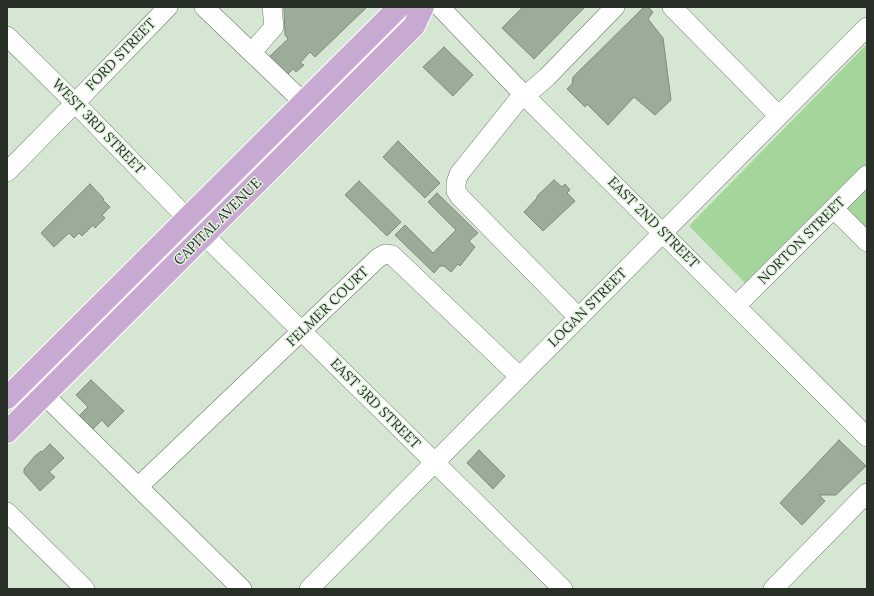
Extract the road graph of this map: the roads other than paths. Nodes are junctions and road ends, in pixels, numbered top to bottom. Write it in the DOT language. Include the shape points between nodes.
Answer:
graph roads {
  1 [pos="168,7"];
  2 [pos="272,7"];
  3 [pos="399,7"];
  4 [pos="424,7"];
  5 [pos="440,7"];
  6 [pos="615,7"];
  7 [pos="672,7"];
  8 [pos="214,10"];
  9 [pos="867,26"];
  10 [pos="7,36"];
  11 [pos="252,52"];
  12 [pos="524,95"];
  13 [pos="75,103"];
  14 [pos="304,103"];
  15 [pos="778,115"];
  16 [pos="321,119"];
  17 [pos="7,172"];
  18 [pos="867,175"];
  19 [pos="834,209"];
  20 [pos="188,219"];
  21 [pos="663,233"];
  22 [pos="204,236"];
  23 [pos="867,242"];
  24 [pos="736,306"];
  25 [pos="579,318"];
  26 [pos="302,332"];
  27 [pos="520,377"];
  28 [pos="27,378"];
  29 [pos="44,395"];
  30 [pos="7,398"];
  31 [pos="7,432"];
  32 [pos="867,437"];
  33 [pos="435,463"];
  34 [pos="138,487"];
  35 [pos="867,494"];
  36 [pos="7,512"];
  37 [pos="553,586"];
  38 [pos="783,586"];
  39 [pos="85,589"];
  40 [pos="242,589"];
  41 [pos="309,589"];
  1 -- 13 [label="street, FORD STREET"];
  2 -- 11 [label="street" via="274,27"];
  3 -- 14 [label="main road, CAPITAL AVENUE"];
  4 -- 16 [label="main road, CAPITAL AVENUE" via="414,26"];
  5 -- 12 [label="street, EAST 2ND STREET"];
  6 -- 12 [label="street" via="547,77"];
  7 -- 15 [label="street"];
  8 -- 11 [label="street"];
  9 -- 15 [label="street, LOGAN STREET"];
  10 -- 13 [label="street, WEST 3RD STREET"];
  11 -- 14 [label="street"];
  12 -- 21 [label="street, EAST 2ND STREET"];
  12 -- 25 [label="street" via="460,174 456,190"];
  13 -- 17 [label="street, FORD STREET"];
  13 -- 20 [label="street, WEST 3RD STREET"];
  14 -- 16 [label="street"];
  14 -- 20 [label="main road, CAPITAL AVENUE"];
  15 -- 21 [label="street, LOGAN STREET"];
  16 -- 22 [label="main road, CAPITAL AVENUE"];
  18 -- 19 [label="street, NORTON STREET"];
  19 -- 23 [label="street"];
  19 -- 24 [label="street, NORTON STREET"];
  20 -- 22 [label="street, EAST 3RD STREET"];
  20 -- 28 [label="main road, CAPITAL AVENUE"];
  21 -- 24 [label="street, EAST 2ND STREET"];
  21 -- 25 [label="street, LOGAN STREET"];
  22 -- 26 [label="street, EAST 3RD STREET"];
  22 -- 29 [label="main road, CAPITAL AVENUE"];
  24 -- 32 [label="street, EAST 2ND STREET"];
  25 -- 27 [label="street, LOGAN STREET"];
  26 -- 27 [label="street, FELMER COURT" via="378,258 385,254 392,255"];
  26 -- 33 [label="street, EAST 3RD STREET"];
  26 -- 34 [label="street, FELMER COURT"];
  27 -- 33 [label="street, LOGAN STREET"];
  28 -- 29 [label="street"];
  28 -- 30 [label="main road, CAPITAL AVENUE"];
  29 -- 31 [label="main road, CAPITAL AVENUE"];
  29 -- 34 [label="street"];
  33 -- 37 [label="street, EAST 3RD STREET"];
  33 -- 41 [label="street, LOGAN STREET"];
  34 -- 40 [label="street"];
  35 -- 38 [label="street"];
  36 -- 39 [label="street"];
}
